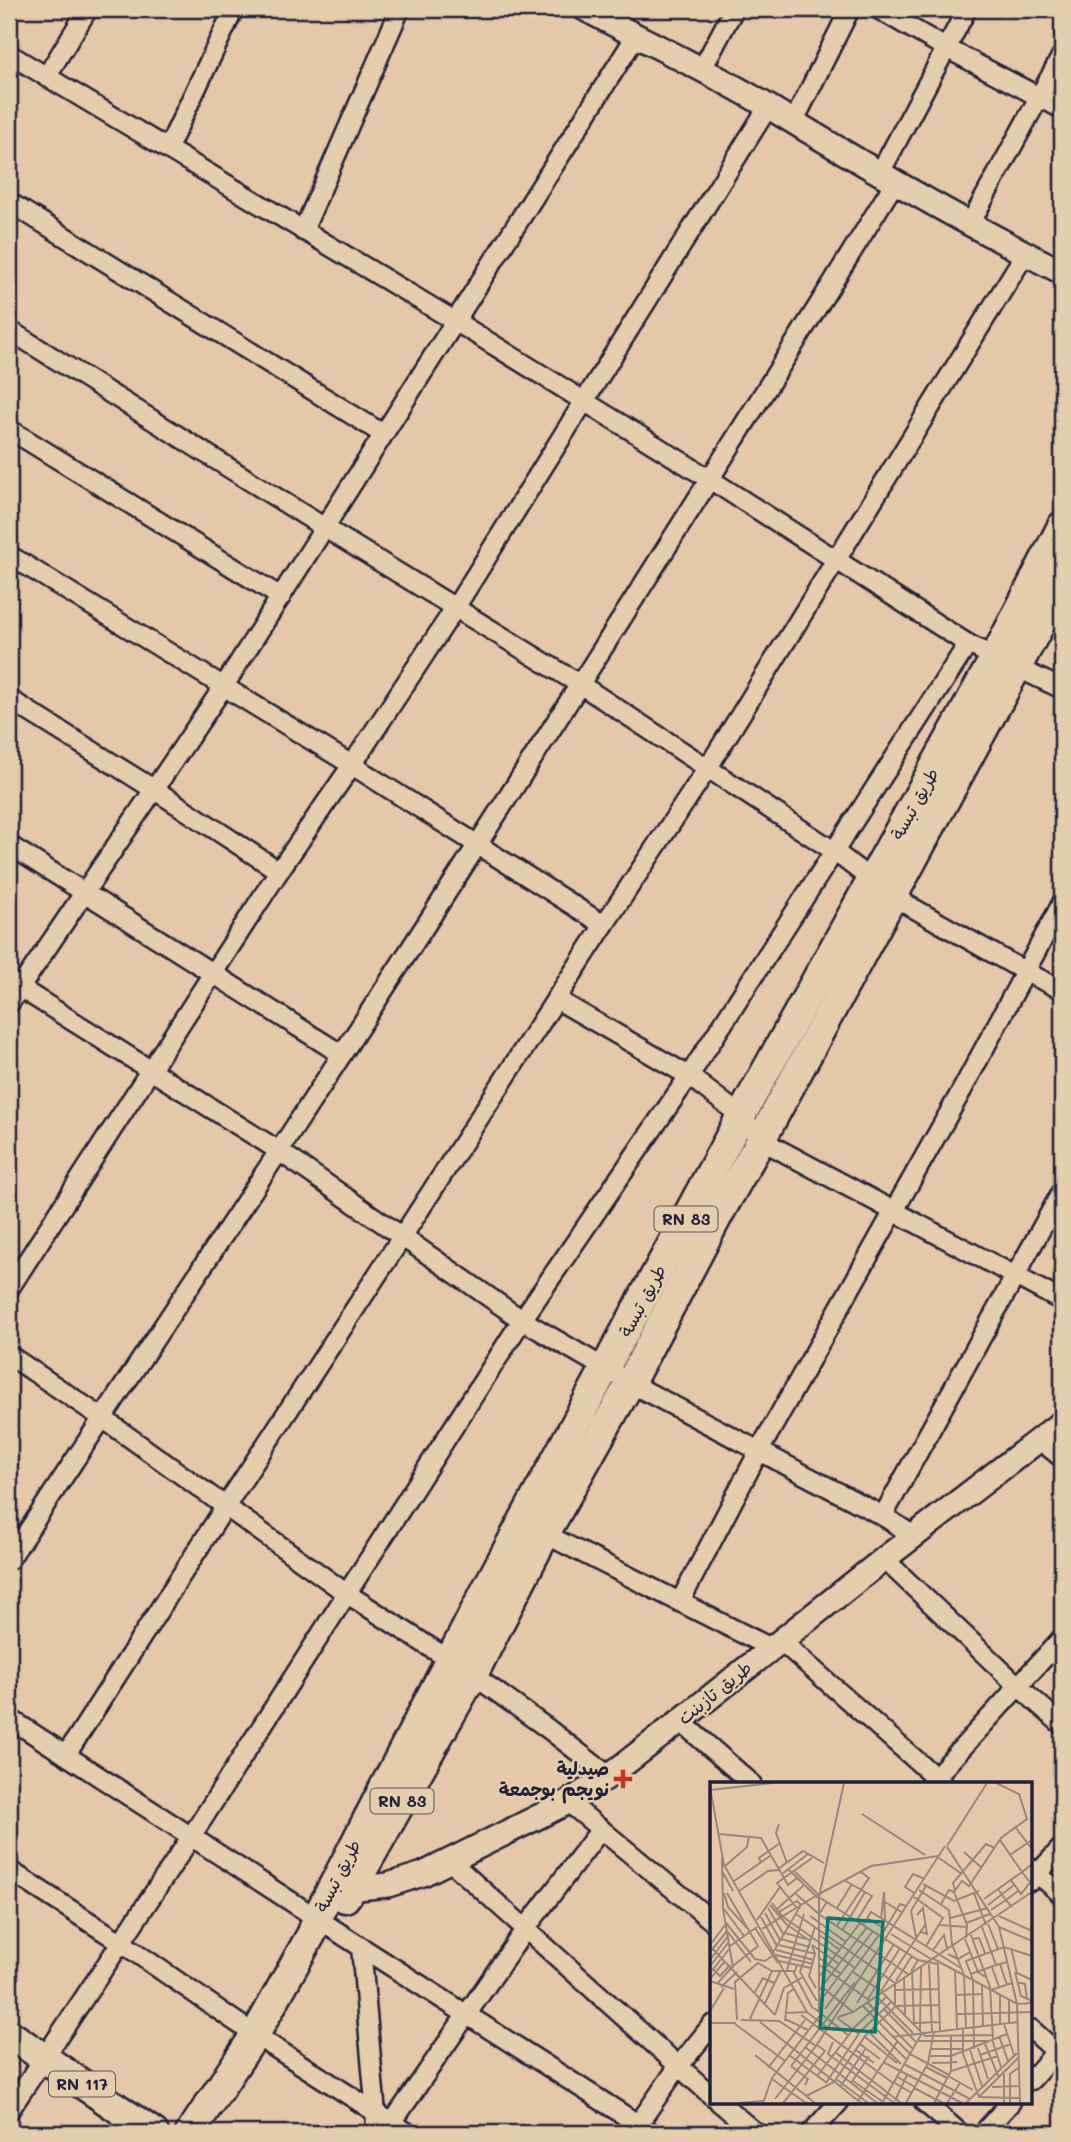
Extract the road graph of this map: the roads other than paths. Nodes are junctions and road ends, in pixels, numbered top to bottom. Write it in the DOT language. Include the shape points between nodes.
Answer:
graph roads {
  1 [pos="88,9"];
  2 [pos="234,9"];
  3 [pos="400,9"];
  4 [pos="585,9"];
  5 [pos="734,9"];
  6 [pos="850,9"];
  7 [pos="878,9"];
  8 [pos="967,9"];
  9 [pos="636,36"];
  10 [pos="946,48"];
  11 [pos="9,54"];
  12 [pos="1062,55"];
  13 [pos="701,71"];
  14 [pos="46,77"];
  15 [pos="1040,97"];
  16 [pos="768,107"];
  17 [pos="1062,109"];
  18 [pos="793,123"];
  19 [pos="168,148"];
  20 [pos="887,178"];
  21 [pos="9,202"];
  22 [pos="970,224"];
  23 [pos="303,231"];
  24 [pos="1025,254"];
  25 [pos="1061,270"];
  26 [pos="455,321"];
  27 [pos="9,330"];
  28 [pos="585,402"];
  29 [pos="9,429"];
  30 [pos="383,434"];
  31 [pos="711,480"];
  32 [pos="1062,526"];
  33 [pos="325,528"];
  34 [pos="9,555"];
  35 [pos="838,560"];
  36 [pos="1062,583"];
  37 [pos="281,597"];
  38 [pos="455,608"];
  39 [pos="968,644"];
  40 [pos="1007,662"];
  41 [pos="581,685"];
  42 [pos="224,686"];
  43 [pos="1062,689"];
  44 [pos="9,699"];
  45 [pos="352,765"];
  46 [pos="707,769"];
  47 [pos="155,790"];
  48 [pos="9,845"];
  49 [pos="477,845"];
  50 [pos="834,851"];
  51 [pos="279,871"];
  52 [pos="882,889"];
  53 [pos="86,892"];
  54 [pos="1062,903"];
  55 [pos="604,925"];
  56 [pos="1026,972"];
  57 [pos="214,973"];
  58 [pos="14,985"];
  59 [pos="1062,990"];
  60 [pos="556,999"];
  61 [pos="9,1004"];
  62 [pos="341,1054"];
  63 [pos="152,1070"];
  64 [pos="690,1076"];
  65 [pos="741,1116"];
  66 [pos="761,1140"];
  67 [pos="279,1151"];
  68 [pos="1062,1191"];
  69 [pos="896,1210"];
  70 [pos="402,1237"];
  71 [pos="1014,1276"];
  72 [pos="9,1289"];
  73 [pos="1062,1301"];
  74 [pos="522,1320"];
  75 [pos="9,1355"];
  76 [pos="618,1377"];
  77 [pos="101,1418"];
  78 [pos="1062,1422"];
  79 [pos="1040,1440"];
  80 [pos="759,1451"];
  81 [pos="1062,1458"];
  82 [pos="225,1507"];
  83 [pos="883,1516"];
  84 [pos="545,1534"];
  85 [pos="914,1536"];
  86 [pos="884,1559"];
  87 [pos="9,1560"];
  88 [pos="346,1593"];
  89 [pos="680,1602"];
  90 [pos="1062,1639"];
  91 [pos="776,1645"];
  92 [pos="461,1668"];
  93 [pos="1018,1686"];
  94 [pos="9,1718"];
  95 [pos="680,1721"];
  96 [pos="1062,1725"];
  97 [pos="66,1755"];
  98 [pos="609,1776"];
  99 [pos="936,1781"];
  100 [pos="750,1782"];
  101 [pos="568,1802"];
  102 [pos="601,1829"];
  103 [pos="191,1837"];
  104 [pos="1062,1847"];
  105 [pos="451,1861"];
  106 [pos="9,1870"];
  107 [pos="1033,1874"];
  108 [pos="341,1890"];
  109 [pos="1062,1895"];
  110 [pos="710,1919"];
  111 [pos="318,1924"];
  112 [pos="526,1928"];
  113 [pos="122,1943"];
  114 [pos="361,1947"];
  115 [pos="466,2014"];
  116 [pos="710,2027"];
  117 [pos="1032,2030"];
  118 [pos="9,2034"];
  119 [pos="255,2035"];
  120 [pos="1060,2051"];
  121 [pos="44,2058"];
  122 [pos="678,2067"];
  123 [pos="1032,2079"];
  124 [pos="710,2094"];
  125 [pos="721,2104"];
  126 [pos="837,2104"];
  127 [pos="926,2104"];
  128 [pos="1009,2104"];
  129 [pos="9,2111"];
  130 [pos="376,2114"];
  131 [pos="392,2123"];
  132 [pos="641,2130"];
  133 [pos="154,2133"];
  134 [pos="190,2133"];
  135 [pos="375,2133"];
  136 [pos="408,2133"];
  137 [pos="756,2133"];
  138 [pos="811,2133"];
  139 [pos="960,2133"];
  140 [pos="983,2133"];
  1 -- 14 [label="street"];
  2 -- 19 [label="street"];
  3 -- 23 [label="street"];
  4 -- 9 [label="street"];
  5 -- 13 [label="street"];
  6 -- 18 [label="street"];
  7 -- 10 [label="street"];
  8 -- 10 [label="street"];
  9 -- 13 [label="street"];
  9 -- 26 [label="street"];
  10 -- 15 [label="street"];
  10 -- 20 [label="street"];
  11 -- 14 [label="street"];
  12 -- 15 [label="street"];
  13 -- 16 [label="street"];
  14 -- 19 [label="street"];
  15 -- 17 [label="street"];
  15 -- 22 [label="street"];
  16 -- 18 [label="street"];
  16 -- 28 [label="street"];
  18 -- 20 [label="street"];
  19 -- 23 [label="street"];
  20 -- 22 [label="street"];
  20 -- 31 [label="street"];
  21 -- 30 [label="street"];
  22 -- 24 [label="street"];
  23 -- 26 [label="street"];
  24 -- 25 [label="street"];
  24 -- 35 [label="street"];
  26 -- 28 [label="street"];
  26 -- 30 [label="street"];
  27 -- 33 [label="street"];
  28 -- 31 [label="street"];
  28 -- 38 [label="street"];
  29 -- 37 [label="street"];
  30 -- 33 [label="street"];
  31 -- 35 [label="street"];
  31 -- 41 [label="street"];
  32 -- 40 [label="main road, طريق تبسة / RN 83"];
  33 -- 37 [label="street"];
  33 -- 38 [label="street"];
  34 -- 42 [label="street"];
  35 -- 39 [label="street"];
  35 -- 46 [label="street"];
  36 -- 40 [label="main road, طريق تبسة / RN 83"];
  37 -- 42 [label="street"];
  38 -- 41 [label="street"];
  38 -- 45 [label="street"];
  39 -- 40 [label="street"];
  39 -- 50 [label="street"];
  40 -- 43 [label="street"];
  40 -- 52 [label="main road, طريق تبسة / RN 83"];
  41 -- 46 [label="street"];
  41 -- 49 [label="street"];
  42 -- 45 [label="street"];
  42 -- 47 [label="street"];
  44 -- 47 [label="street"];
  45 -- 49 [label="street"];
  45 -- 51 [label="street"];
  46 -- 50 [label="street"];
  46 -- 55 [label="street"];
  47 -- 51 [label="street"];
  47 -- 53 [label="street"];
  48 -- 53 [label="street"];
  49 -- 55 [label="street"];
  49 -- 62 [label="street"];
  50 -- 52 [label="street"];
  50 -- 64 [label="street"];
  51 -- 57 [label="street"];
  52 -- 56 [label="street"];
  52 -- 65 [label="main road, طريق تبسة / RN 83"];
  52 -- 66 [label="main road, طريق تبسة / RN 83"];
  53 -- 57 [label="street"];
  53 -- 58 [label="street"];
  54 -- 56 [label="street"];
  55 -- 60 [label="street"];
  56 -- 59 [label="street"];
  56 -- 69 [label="street"];
  57 -- 62 [label="street"];
  57 -- 63 [label="street"];
  58 -- 61 [label="street"];
  58 -- 63 [label="street"];
  60 -- 64 [label="street"];
  60 -- 70 [label="street"];
  62 -- 67 [label="street"];
  63 -- 67 [label="street"];
  63 -- 72 [label="street"];
  64 -- 65 [label="street"];
  64 -- 74 [label="street"];
  65 -- 66 [label="street"];
  65 -- 76 [label="main road, طريق تبسة / RN 83"];
  66 -- 69 [label="street"];
  66 -- 76 [label="main road, طريق تبسة / RN 83"];
  67 -- 70 [label="street"];
  67 -- 77 [label="street"];
  68 -- 71 [label="street"];
  69 -- 71 [label="street"];
  69 -- 80 [label="street"];
  70 -- 74 [label="street"];
  70 -- 82 [label="street"];
  71 -- 73 [label="street"];
  71 -- 83 [label="street"];
  74 -- 76 [label="street"];
  74 -- 88 [label="street"];
  75 -- 77 [label="street"];
  76 -- 80 [label="street"];
  76 -- 84 [label="main road, طريق تبسة / RN 83"];
  76 -- 92 [label="main road, طريق تبسة / RN 83"];
  77 -- 82 [label="street"];
  77 -- 87 [label="street"];
  78 -- 79 [label="street, طريق تازبنت"];
  79 -- 81 [label="street"];
  79 -- 85 [label="street, طريق تازبنت"];
  80 -- 83 [label="street"];
  80 -- 89 [label="street"];
  82 -- 88 [label="street"];
  82 -- 97 [label="street"];
  83 -- 85 [label="street"];
  84 -- 89 [label="street"];
  84 -- 92 [label="main road, طريق تبسة / RN 83"];
  85 -- 86 [label="street, طريق تازبنت"];
  86 -- 91 [label="street, طريق تازبنت"];
  86 -- 93 [label="street"];
  88 -- 92 [label="street"];
  88 -- 103 [label="street"];
  89 -- 91 [label="street"];
  90 -- 93 [label="street"];
  91 -- 95 [label="street, طريق تازبنت"];
  91 -- 99 [label="street"];
  92 -- 98 [label="street"];
  92 -- 108 [label="main road, طريق تبسة / RN 83"];
  93 -- 96 [label="street"];
  93 -- 99 [label="street"];
  94 -- 97 [label="street"];
  95 -- 98 [label="street, طريق تازبنت"];
  95 -- 100 [label="street"];
  97 -- 103 [label="street"];
  98 -- 101 [label="street, طريق تازبنت"];
  101 -- 102 [label="street"];
  101 -- 105 [label="street, طريق تازبنت"];
  102 -- 110 [label="street"];
  102 -- 112 [label="street"];
  103 -- 111 [label="street"];
  103 -- 113 [label="street"];
  104 -- 107 [label="street"];
  105 -- 108 [label="street, طريق تازبنت" via="396,1883"];
  105 -- 112 [label="street"];
  106 -- 113 [label="street"];
  107 -- 109 [label="street"];
  108 -- 111 [label="main road, طريق تبسة / RN 83"];
  111 -- 114 [label="street"];
  111 -- 119 [label="main road, طريق تبسة / RN 83"];
  112 -- 115 [label="street"];
  112 -- 122 [label="street"];
  113 -- 119 [label="street"];
  113 -- 121 [label="street"];
  114 -- 115 [label="street"];
  114 -- 130 [label="street"];
  115 -- 131 [label="street"];
  115 -- 132 [label="street"];
  116 -- 122 [label="street"];
  117 -- 120 [label="street"];
  118 -- 121 [label="main road, RN 117"];
  119 -- 130 [label="street"];
  119 -- 134 [label="main road, طريق تبسة / RN 83"];
  120 -- 123 [label="street"];
  121 -- 129 [label="street"];
  121 -- 133 [label="main road, RN 117"];
  122 -- 124 [label="street"];
  122 -- 132 [label="street"];
  125 -- 137 [label="street"];
  126 -- 138 [label="street"];
  127 -- 139 [label="street"];
  128 -- 140 [label="street"];
  130 -- 131 [label="street"];
  130 -- 135 [label="street"];
  131 -- 136 [label="street"];
}
